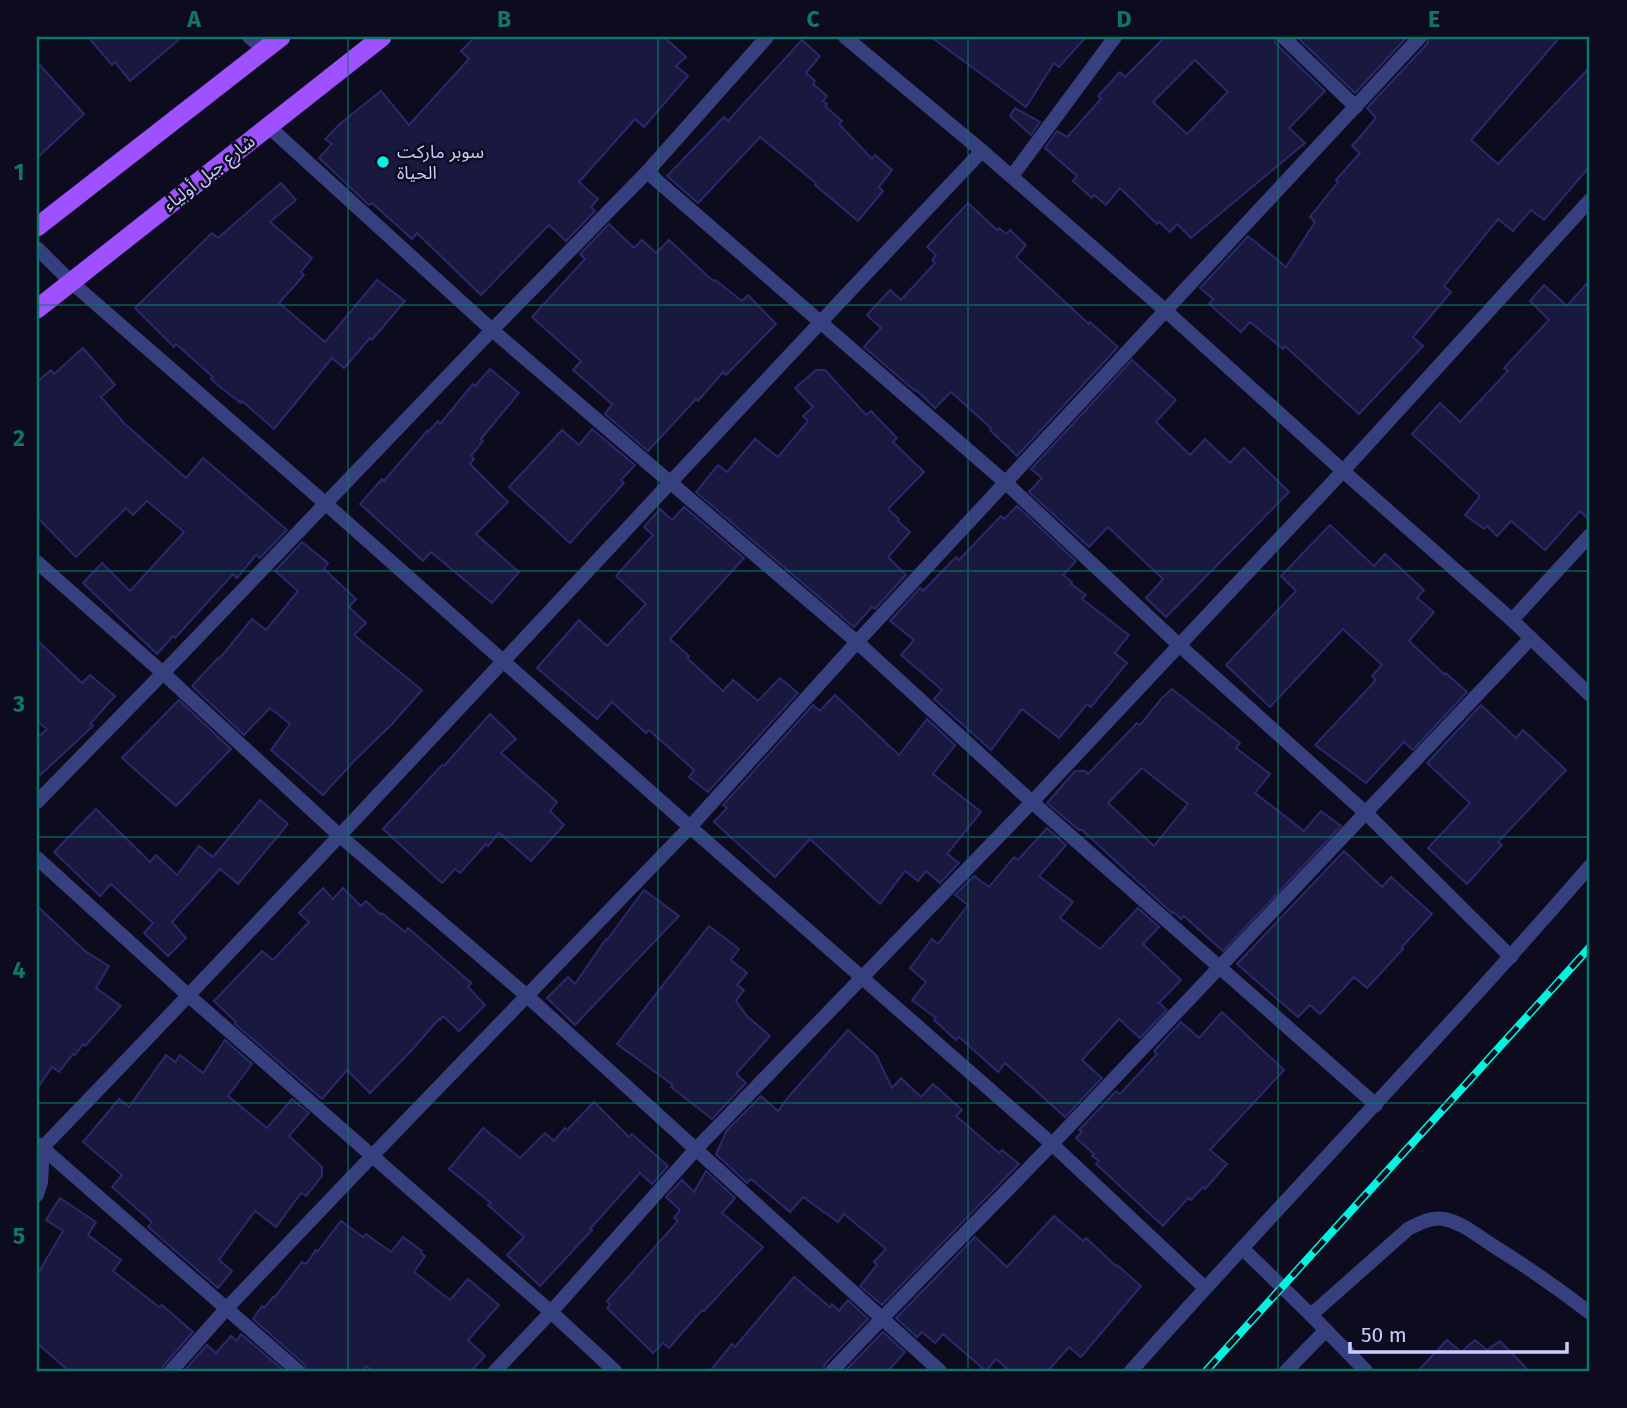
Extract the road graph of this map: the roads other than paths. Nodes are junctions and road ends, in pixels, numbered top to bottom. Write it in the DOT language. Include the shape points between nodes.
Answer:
graph roads {
  1 [pos="281,37"];
  2 [pos="382,37"];
  3 [pos="767,37"];
  4 [pos="845,37"];
  5 [pos="1115,37"];
  6 [pos="1283,37"];
  7 [pos="1420,37"];
  8 [pos="257,43"];
  9 [pos="1356,107"];
  10 [pos="268,126"];
  11 [pos="982,150"];
  12 [pos="647,172"];
  13 [pos="1012,176"];
  14 [pos="1590,200"];
  15 [pos="37,227"];
  16 [pos="37,248"];
  17 [pos="71,282"];
  18 [pos="37,309"];
  19 [pos="1166,311"];
  20 [pos="820,321"];
  21 [pos="492,330"];
  22 [pos="1343,471"];
  23 [pos="1005,482"];
  24 [pos="671,483"];
  25 [pos="325,503"];
  26 [pos="1590,535"];
  27 [pos="37,562"];
  28 [pos="1512,620"];
  29 [pos="1531,638"];
  30 [pos="857,642"];
  31 [pos="1179,645"];
  32 [pos="502,662"];
  33 [pos="163,673"];
  34 [pos="1590,695"];
  35 [pos="37,802"];
  36 [pos="1032,802"];
  37 [pos="1367,814"];
  38 [pos="690,827"];
  39 [pos="340,836"];
  40 [pos="37,858"];
  41 [pos="1590,866"];
  42 [pos="1511,957"];
  43 [pos="1219,968"];
  44 [pos="863,977"];
  45 [pos="526,995"];
  46 [pos="189,996"];
  47 [pos="1376,1105"];
  48 [pos="1052,1144"];
  49 [pos="40,1145"];
  50 [pos="696,1149"];
  51 [pos="373,1155"];
  52 [pos="37,1195"];
  53 [pos="1242,1248"];
  54 [pos="1205,1288"];
  55 [pos="226,1309"];
  56 [pos="551,1312"];
  57 [pos="1590,1313"];
  58 [pos="1311,1315"];
  59 [pos="882,1317"];
  60 [pos="1326,1330"];
  61 [pos="171,1371"];
  62 [pos="298,1371"];
  63 [pos="495,1371"];
  64 [pos="615,1371"];
  65 [pos="832,1371"];
  66 [pos="940,1371"];
  67 [pos="1131,1371"];
  68 [pos="1286,1371"];
  69 [pos="1366,1371"];
  1 -- 8 [label="main road"];
  2 -- 10 [label="main road, شارع جبل أولياء"];
  3 -- 12 [label="street"];
  4 -- 11 [label="street"];
  5 -- 13 [label="street"];
  6 -- 9 [label="street"];
  7 -- 9 [label="street"];
  8 -- 15 [label="main road"];
  9 -- 19 [label="street"];
  10 -- 17 [label="main road, شارع جبل أولياء"];
  10 -- 21 [label="street"];
  11 -- 13 [label="street"];
  11 -- 20 [label="street"];
  12 -- 20 [label="street"];
  12 -- 21 [label="street"];
  13 -- 19 [label="street"];
  14 -- 22 [label="street"];
  16 -- 17 [label="street"];
  17 -- 18 [label="main road, شارع جبل أولياء"];
  17 -- 25 [label="street"];
  19 -- 22 [label="street"];
  19 -- 23 [label="street"];
  20 -- 23 [label="street"];
  20 -- 24 [label="street"];
  21 -- 24 [label="street"];
  21 -- 25 [label="street"];
  22 -- 28 [label="street"];
  22 -- 31 [label="street"];
  23 -- 30 [label="street"];
  23 -- 31 [label="street"];
  24 -- 30 [label="street"];
  24 -- 32 [label="street"];
  25 -- 32 [label="street"];
  25 -- 33 [label="street"];
  26 -- 28 [label="street"];
  27 -- 33 [label="street"];
  28 -- 29 [label="street"];
  29 -- 34 [label="street"];
  29 -- 37 [label="street"];
  30 -- 36 [label="street"];
  30 -- 38 [label="street"];
  31 -- 36 [label="street"];
  31 -- 37 [label="street"];
  32 -- 38 [label="street"];
  32 -- 39 [label="street"];
  33 -- 35 [label="street"];
  33 -- 39 [label="street"];
  36 -- 43 [label="street"];
  36 -- 44 [label="street"];
  37 -- 42 [label="street"];
  37 -- 43 [label="street"];
  38 -- 44 [label="street"];
  38 -- 45 [label="street"];
  39 -- 45 [label="street"];
  39 -- 46 [label="street"];
  40 -- 46 [label="street"];
  41 -- 42 [label="street"];
  42 -- 47 [label="street"];
  43 -- 47 [label="street"];
  43 -- 48 [label="street"];
  44 -- 48 [label="street"];
  44 -- 50 [label="street"];
  45 -- 50 [label="street"];
  45 -- 51 [label="street"];
  46 -- 49 [label="street"];
  46 -- 51 [label="street"];
  47 -- 53 [label="street"];
  48 -- 54 [label="street"];
  48 -- 59 [label="street"];
  49 -- 52 [label="street"];
  49 -- 55 [label="street"];
  50 -- 56 [label="street"];
  50 -- 59 [label="street"];
  51 -- 55 [label="street"];
  51 -- 56 [label="street"];
  53 -- 54 [label="street"];
  53 -- 58 [label="street"];
  54 -- 67 [label="street"];
  55 -- 61 [label="street"];
  55 -- 62 [label="street"];
  56 -- 63 [label="street"];
  56 -- 64 [label="street"];
  57 -- 58 [label="street" via="1469,1230 1436,1219 1408,1229"];
  58 -- 60 [label="street"];
  59 -- 65 [label="street"];
  59 -- 66 [label="street"];
  60 -- 68 [label="street"];
  60 -- 69 [label="street"];
}
